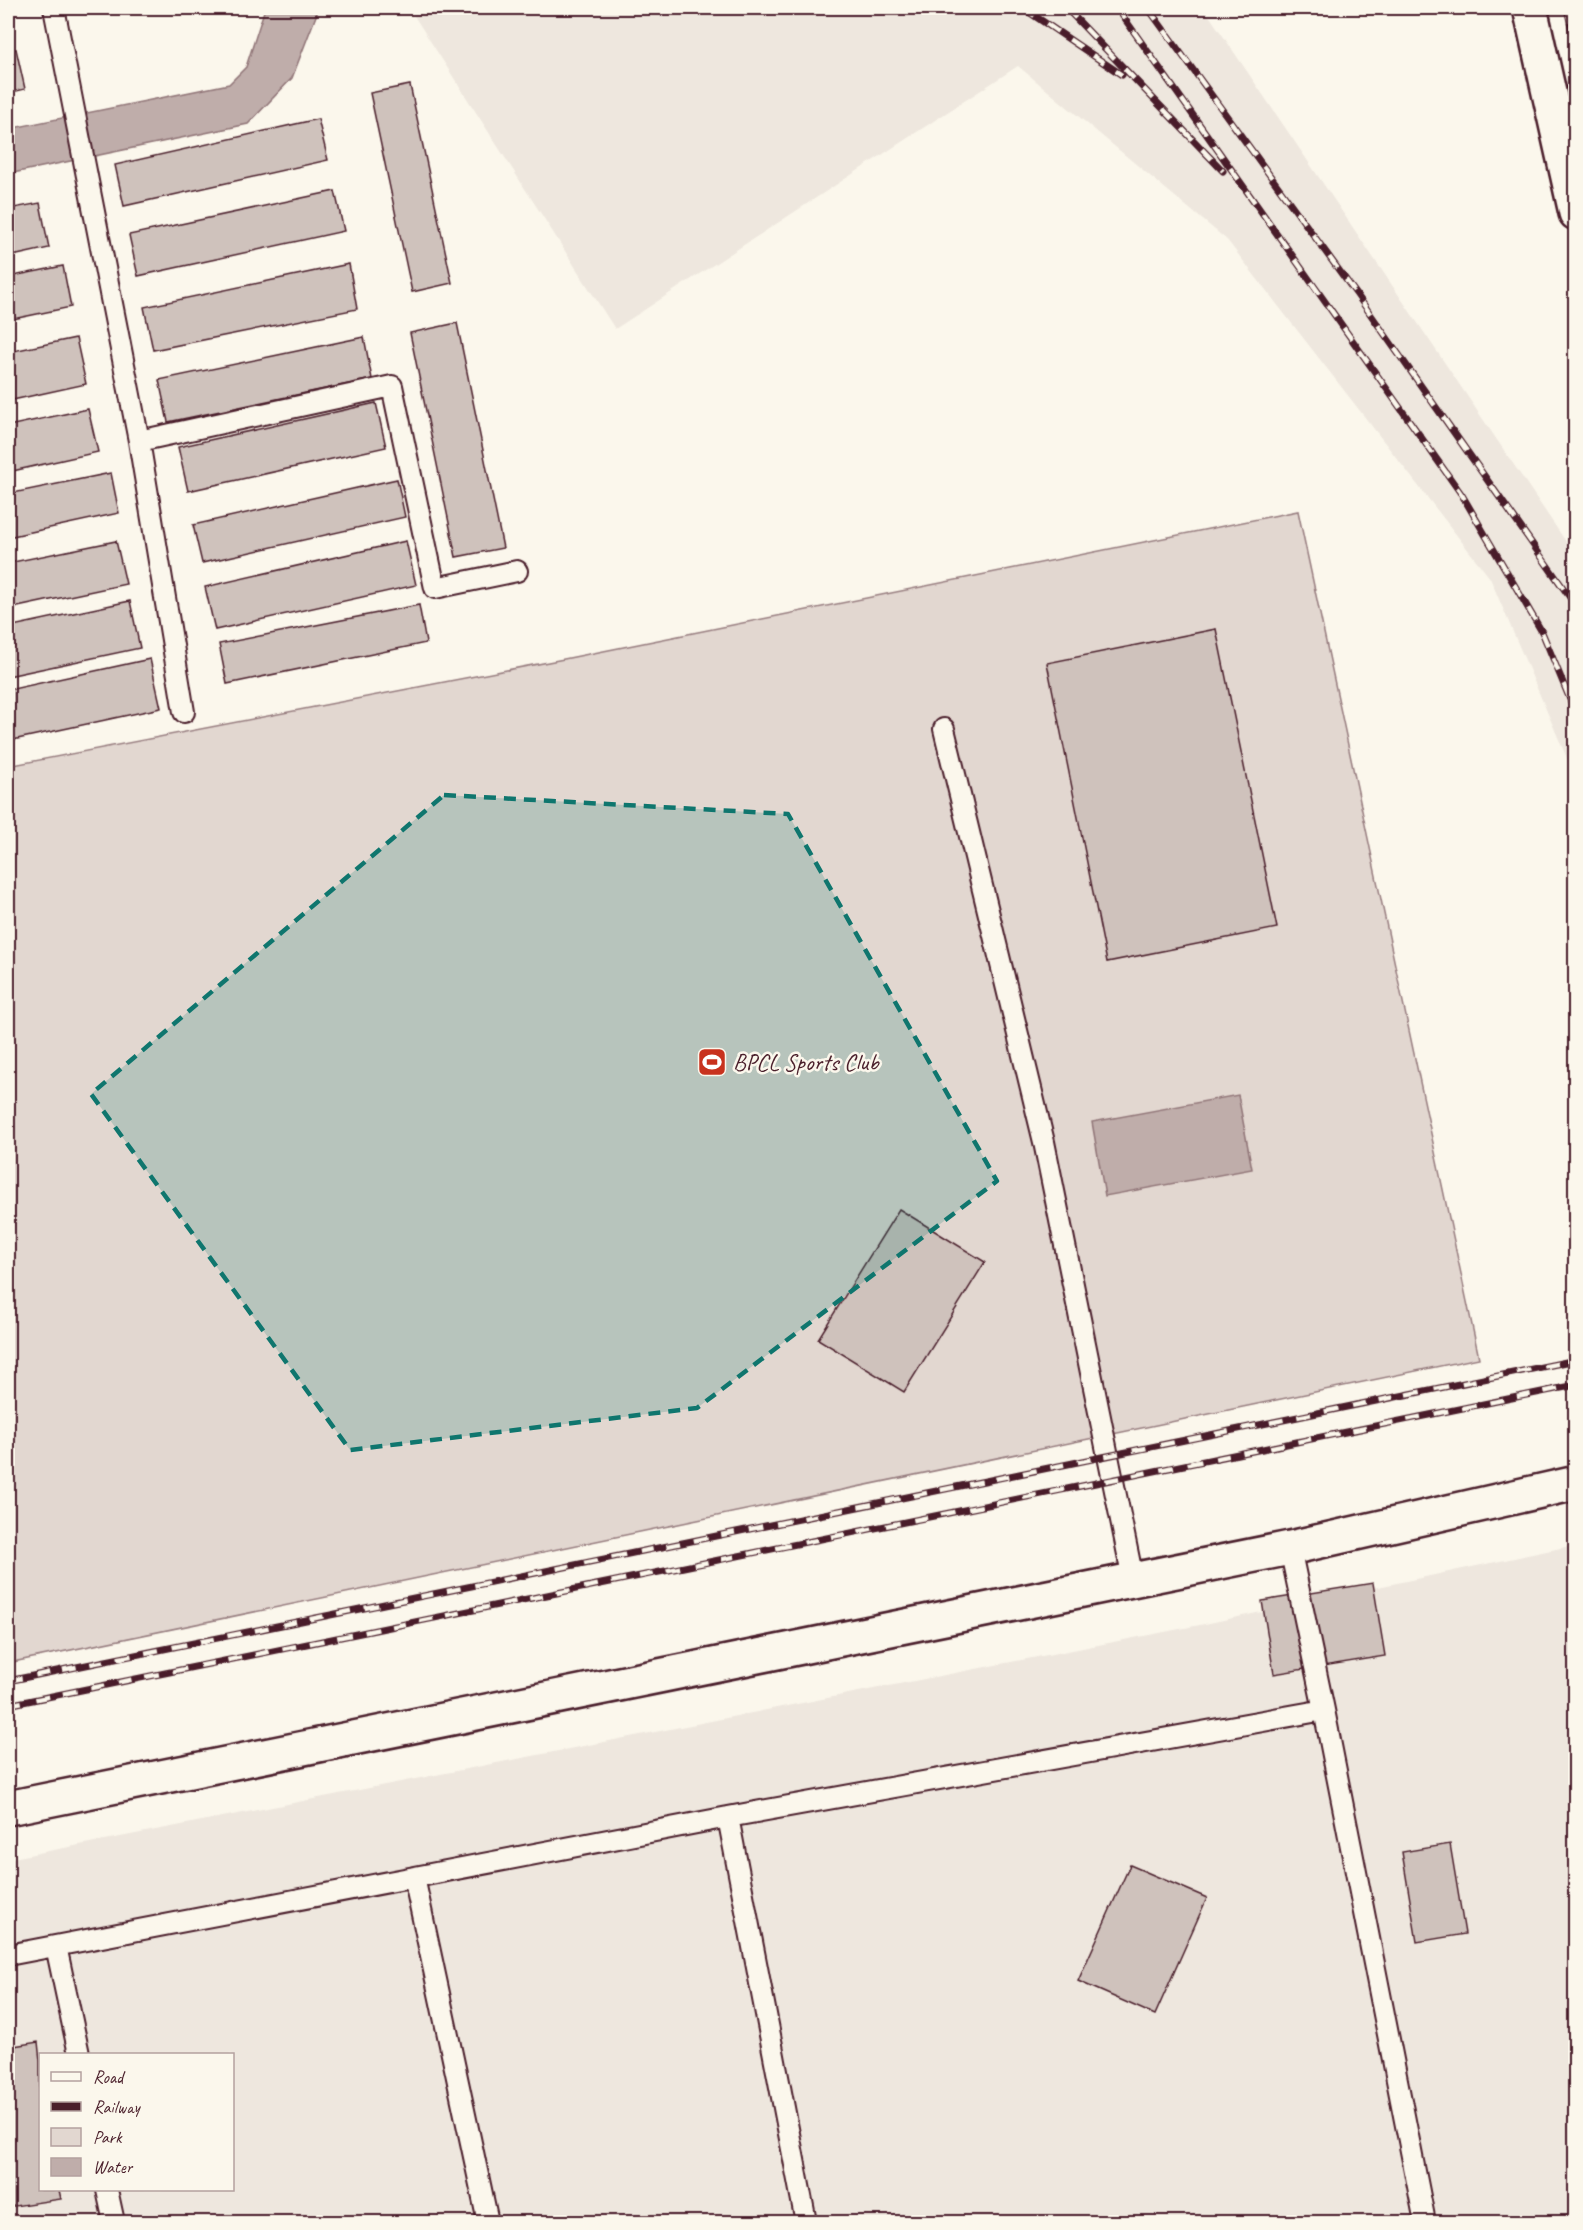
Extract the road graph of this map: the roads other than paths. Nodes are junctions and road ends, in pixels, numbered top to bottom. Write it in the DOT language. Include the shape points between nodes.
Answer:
graph roads {
  1 [pos="54,8"];
  2 [pos="1530,8"];
  3 [pos="1575,213"];
  4 [pos="139,441"];
  5 [pos="517,571"];
  6 [pos="184,712"];
  7 [pos="944,729"];
  8 [pos="1575,1483"];
  9 [pos="1290,1548"];
  10 [pos="1133,1580"];
  11 [pos="1324,1710"];
  12 [pos="8,1808"];
  13 [pos="728,1817"];
  14 [pos="414,1877"];
  15 [pos="56,1946"];
  16 [pos="8,1955"];
  17 [pos="79,2053"];
  18 [pos="107,2191"];
  19 [pos="114,2223"];
  20 [pos="488,2223"];
  21 [pos="806,2223"];
  22 [pos="1425,2223"];
  1 -- 4 [label="lane"];
  2 -- 3 [label="main road"];
  4 -- 5 [label="lane" via="392,386 435,588"];
  4 -- 6 [label="lane"];
  7 -- 10 [label="lane" via="1044,1142"];
  8 -- 9 [label="main road"];
  9 -- 10 [label="main road"];
  9 -- 11 [label="lane"];
  10 -- 12 [label="main road"];
  11 -- 13 [label="lane"];
  11 -- 22 [label="lane"];
  13 -- 14 [label="lane"];
  13 -- 21 [label="lane"];
  14 -- 15 [label="lane"];
  14 -- 20 [label="lane"];
  15 -- 16 [label="lane"];
  15 -- 17 [label="lane"];
  18 -- 19 [label="lane"];
}
